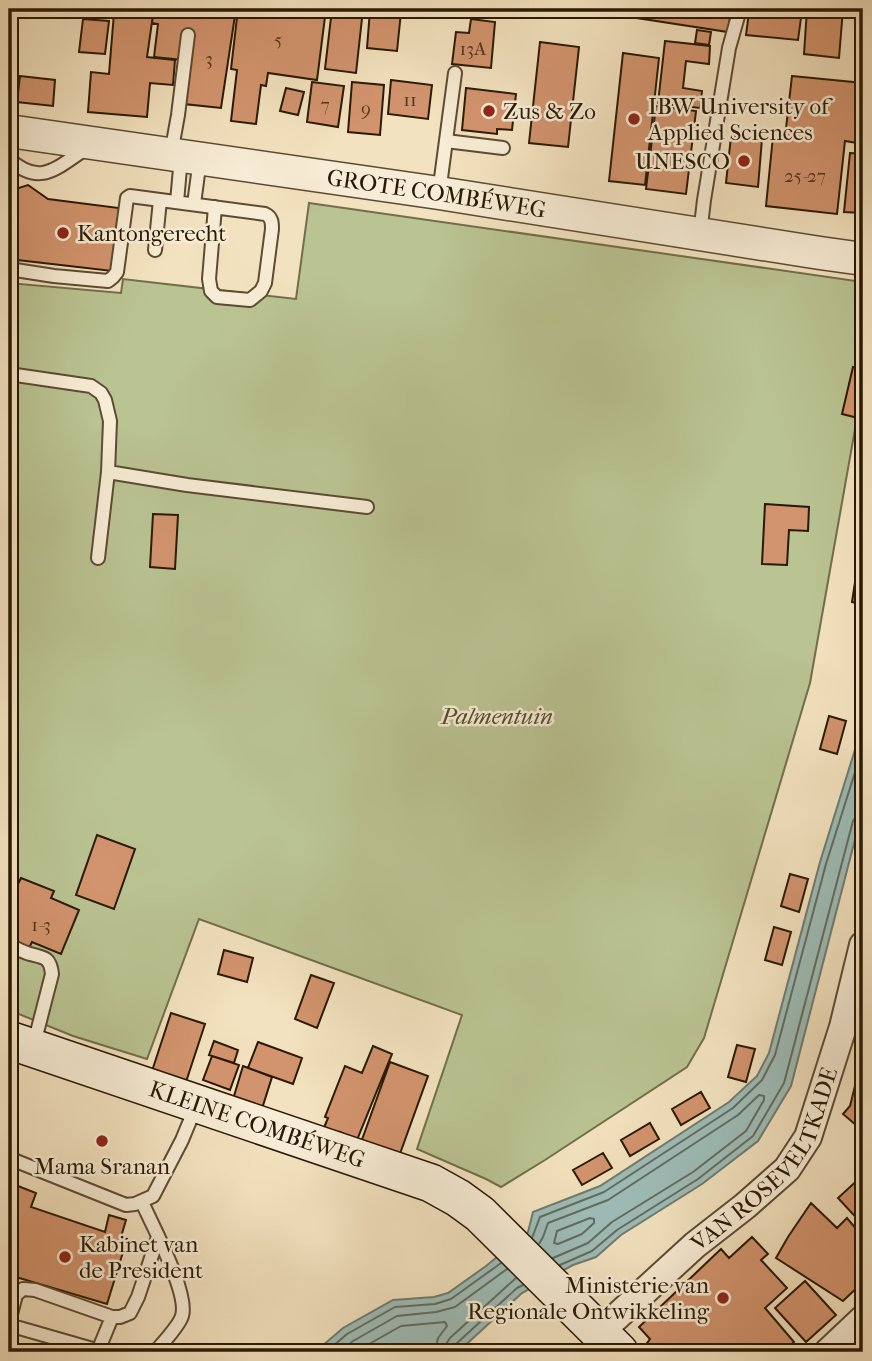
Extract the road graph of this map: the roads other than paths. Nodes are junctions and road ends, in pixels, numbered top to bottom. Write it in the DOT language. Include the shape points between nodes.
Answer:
graph roads {
  1 [pos="740,9"];
  2 [pos="188,35"];
  3 [pos="455,73"];
  4 [pos="9,131"];
  5 [pos="446,141"];
  6 [pos="94,143"];
  7 [pos="503,148"];
  8 [pos="184,157"];
  9 [pos="9,159"];
  10 [pos="439,193"];
  11 [pos="160,200"];
  12 [pos="177,202"];
  13 [pos="194,204"];
  14 [pos="215,207"];
  15 [pos="700,234"];
  16 [pos="155,250"];
  17 [pos="863,259"];
  18 [pos="9,269"];
  19 [pos="9,373"];
  20 [pos="108,472"];
  21 [pos="367,507"];
  22 [pos="98,558"];
  23 [pos="9,945"];
  24 [pos="863,945"];
  25 [pos="21,1044"];
  26 [pos="197,1103"];
  27 [pos="9,1155"];
  28 [pos="142,1202"];
  29 [pos="158,1237"];
  30 [pos="112,1317"];
  31 [pos="863,1319"];
  32 [pos="9,1323"];
  33 [pos="609,1342"];
  34 [pos="101,1352"];
  35 [pos="155,1352"];
  36 [pos="828,1352"];
  1 -- 15 [label="lane" via="729,48"];
  2 -- 8 [label="lane" via="178,115"];
  3 -- 5 [label="lane"];
  4 -- 6 [label="street, GROTE COMBÉWEG"];
  5 -- 7 [label="lane"];
  5 -- 10 [label="lane"];
  6 -- 8 [label="street, GROTE COMBÉWEG"];
  6 -- 9 [label="lane" via="41,174 29,174"];
  8 -- 10 [label="street, GROTE COMBÉWEG"];
  8 -- 12 [label="lane"];
  8 -- 13 [label="lane"];
  10 -- 15 [label="street, GROTE COMBÉWEG"];
  11 -- 12 [label="lane"];
  11 -- 16 [label="lane"];
  11 -- 18 [label="lane" via="127,198 117,272 108,281"];
  12 -- 13 [label="lane"];
  13 -- 14 [label="lane"];
  14 -- 14 [label="lane" via="265,214 272,221 265,283 250,300 217,298 211,291"];
  15 -- 17 [label="street, GROTE COMBÉWEG"];
  19 -- 20 [label="lane" via="91,386 101,393 110,421"];
  20 -- 21 [label="lane"];
  20 -- 22 [label="lane"];
  23 -- 25 [label="lane" via="46,957 51,965 52,974"];
  24 -- 33 [label="street, VAN ROSEVELTKADE" via="808,1137 787,1169 695,1245"];
  25 -- 26 [label="main road, KLEINE COMBÉWEG"];
  26 -- 28 [label="lane" via="153,1196"];
  26 -- 33 [label="main road, KLEINE COMBÉWEG" via="431,1183 458,1198 496,1228"];
  27 -- 28 [label="lane" via="126,1205"];
  28 -- 29 [label="lane"];
  29 -- 30 [label="lane" via="130,1313"];
  29 -- 35 [label="lane" via="182,1297 182,1317"];
  30 -- 32 [label="lane" via="23,1289 16,1295"];
  30 -- 34 [label="lane"];
  31 -- 36 [label="street"];
  32 -- 34 [label="lane"];
}
